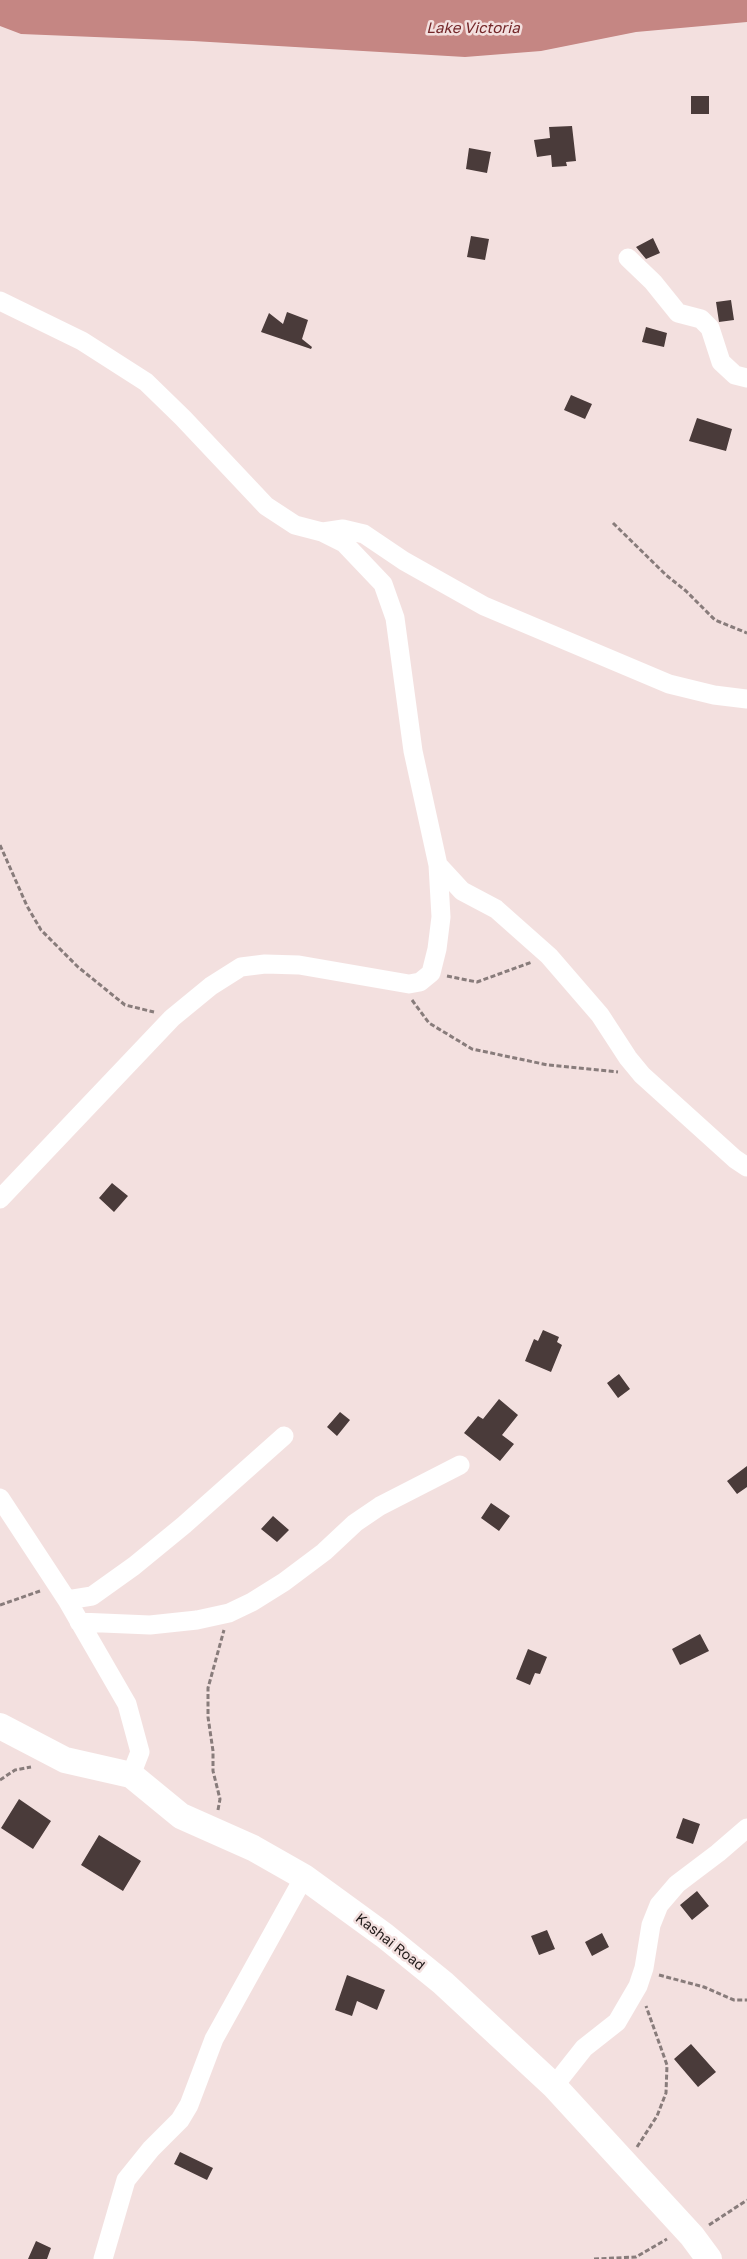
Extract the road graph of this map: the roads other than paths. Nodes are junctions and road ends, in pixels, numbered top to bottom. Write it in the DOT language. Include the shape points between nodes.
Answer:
graph roads {
  1 [pos="628,258"];
  2 [pos="0,301"];
  3 [pos="747,378"];
  4 [pos="322,532"];
  5 [pos="747,699"];
  6 [pos="438,865"];
  7 [pos="747,1167"];
  8 [pos="0,1199"];
  9 [pos="284,1436"];
  10 [pos="460,1465"];
  11 [pos="0,1498"];
  12 [pos="62,1592"];
  13 [pos="79,1622"];
  14 [pos="0,1726"];
  15 [pos="131,1775"];
  16 [pos="747,1828"];
  17 [pos="304,1877"];
  18 [pos="554,2086"];
  19 [pos="103,2259"];
  20 [pos="709,2259"];
  1 -- 3 [label="street" via="653,282 678,314 700,319 710,328 721,362 735,375"];
  2 -- 4 [label="street" via="82,341 146,382 266,506 295,525"];
  4 -- 5 [label="street" via="343,529 364,534 404,561 484,606 669,684"];
  4 -- 6 [label="street" via="344,543 383,584 395,618 413,751"];
  6 -- 7 [label="street" via="462,890 496,908 549,956 600,1015 642,1075"];
  6 -- 8 [label="street" via="441,917 438,949 431,973 420,982 409,984 299,965 242,966 174,1016"];
  9 -- 12 [label="street" via="184,1525 92,1596"];
  10 -- 13 [label="street" via="380,1506 284,1582 229,1613 150,1625"];
  11 -- 12 [label="street"];
  12 -- 13 [label="street"];
  13 -- 15 [label="street" via="126,1704 140,1752"];
  14 -- 15 [label="street, Kashai Road" via="65,1760"];
  15 -- 17 [label="street, Kashai Road" via="181,1816 253,1848"];
  16 -- 18 [label="street" via="677,1884 659,1905 651,1925 641,1977 617,2022 584,2048"];
  17 -- 18 [label="street, Kashai Road" via="443,1983"];
  17 -- 19 [label="street" via="214,2039 189,2105 180,2120 126,2180"];
  18 -- 20 [label="street, Kashai Road"];
}
